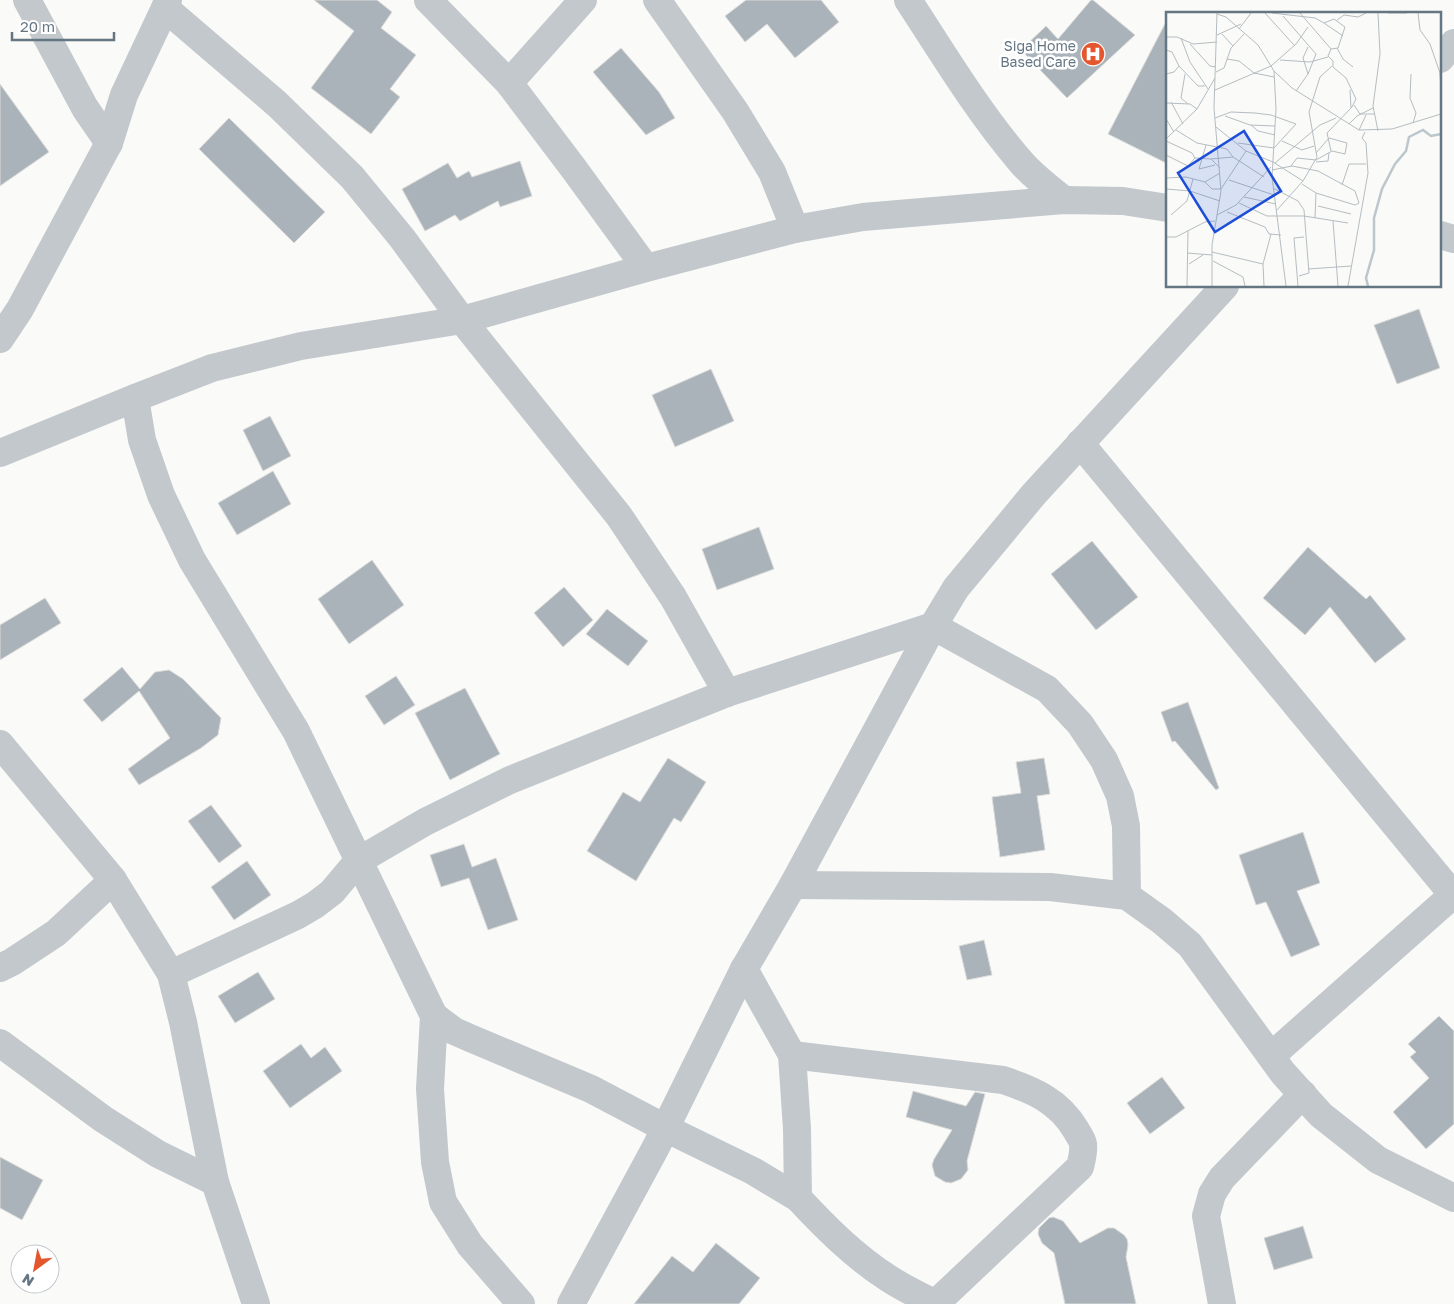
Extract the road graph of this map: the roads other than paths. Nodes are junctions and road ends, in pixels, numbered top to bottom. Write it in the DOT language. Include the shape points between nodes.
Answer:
graph roads {
  1 [pos="27,0"];
  2 [pos="428,0"];
  3 [pos="583,0"];
  4 [pos="657,0"];
  5 [pos="908,0"];
  6 [pos="166,4"];
  7 [pos="1454,43"];
  8 [pos="1442,57"];
  9 [pos="509,84"];
  10 [pos="109,143"];
  11 [pos="1064,200"];
  12 [pos="1166,208"];
  13 [pos="795,229"];
  14 [pos="646,268"];
  15 [pos="1223,288"];
  16 [pos="462,320"];
  17 [pos="0,339"];
  18 [pos="135,398"];
  19 [pos="1080,444"];
  20 [pos="0,454"];
  21 [pos="933,626"];
  22 [pos="727,693"];
  23 [pos="0,744"];
  24 [pos="358,861"];
  25 [pos="113,880"];
  26 [pos="793,885"];
  27 [pos="1453,895"];
  28 [pos="1127,896"];
  29 [pos="0,968"];
  30 [pos="744,969"];
  31 [pos="171,974"];
  32 [pos="434,1016"];
  33 [pos="0,1043"];
  34 [pos="792,1055"];
  35 [pos="1271,1056"];
  36 [pos="1302,1094"];
  37 [pos="665,1128"];
  38 [pos="215,1182"];
  39 [pos="798,1198"];
  40 [pos="1454,1198"];
  41 [pos="256,1304"];
  42 [pos="522,1304"];
  43 [pos="571,1304"];
  44 [pos="936,1304"];
  45 [pos="1222,1304"];
  1 -- 10 [label="street" via="85,108"];
  2 -- 9 [label="street"];
  3 -- 9 [label="street"];
  4 -- 13 [label="street" via="735,111 772,172"];
  5 -- 11 [label="street" via="976,104 1022,163"];
  6 -- 10 [label="street" via="124,95"];
  6 -- 16 [label="street" via="352,177"];
  7 -- 8 [label="street"];
  9 -- 14 [label="street"];
  10 -- 17 [label="street" via="20,309"];
  11 -- 12 [label="street" via="1123,201"];
  11 -- 13 [label="street" via="863,217"];
  13 -- 14 [label="street"];
  14 -- 16 [label="street"];
  15 -- 19 [label="street"];
  16 -- 18 [label="street" via="301,346 212,368"];
  16 -- 22 [label="street" via="619,516 673,597"];
  18 -- 20 [label="street"];
  18 -- 24 [label="street" via="142,440 164,503 192,560 296,731"];
  19 -- 21 [label="street" via="961,582"];
  19 -- 27 [label="street"];
  21 -- 22 [label="street"];
  21 -- 26 [label="street"];
  21 -- 28 [label="street" via="1047,689 1080,724 1104,760 1120,796 1126,826"];
  22 -- 24 [label="street" via="510,780 425,822"];
  23 -- 25 [label="street"];
  24 -- 31 [label="street" via="332,892 315,905"];
  24 -- 32 [label="street"];
  25 -- 29 [label="street" via="56,934"];
  25 -- 31 [label="street"];
  26 -- 28 [label="street" via="1050,886"];
  26 -- 30 [label="street"];
  27 -- 35 [label="street"];
  28 -- 35 [label="street" via="1190,945"];
  30 -- 34 [label="street"];
  30 -- 37 [label="street"];
  31 -- 38 [label="street"];
  32 -- 37 [label="street" via="470,1038 591,1089"];
  32 -- 42 [label="street" via="430,1089 435,1162 443,1202 470,1245"];
  33 -- 38 [label="street" via="103,1119 158,1154"];
  34 -- 39 [label="street" via="798,1129"];
  34 -- 44 [label="street" via="1003,1080 1048,1099 1070,1120 1083,1142 1080,1167"];
  35 -- 36 [label="street"];
  36 -- 40 [label="street" via="1321,1115 1378,1160"];
  36 -- 45 [label="street" via="1222,1178 1212,1194 1206,1216"];
  37 -- 39 [label="street" via="753,1170"];
  37 -- 43 [label="street"];
  38 -- 41 [label="street"];
  39 -- 44 [label="street" via="860,1258 890,1280"];
}
